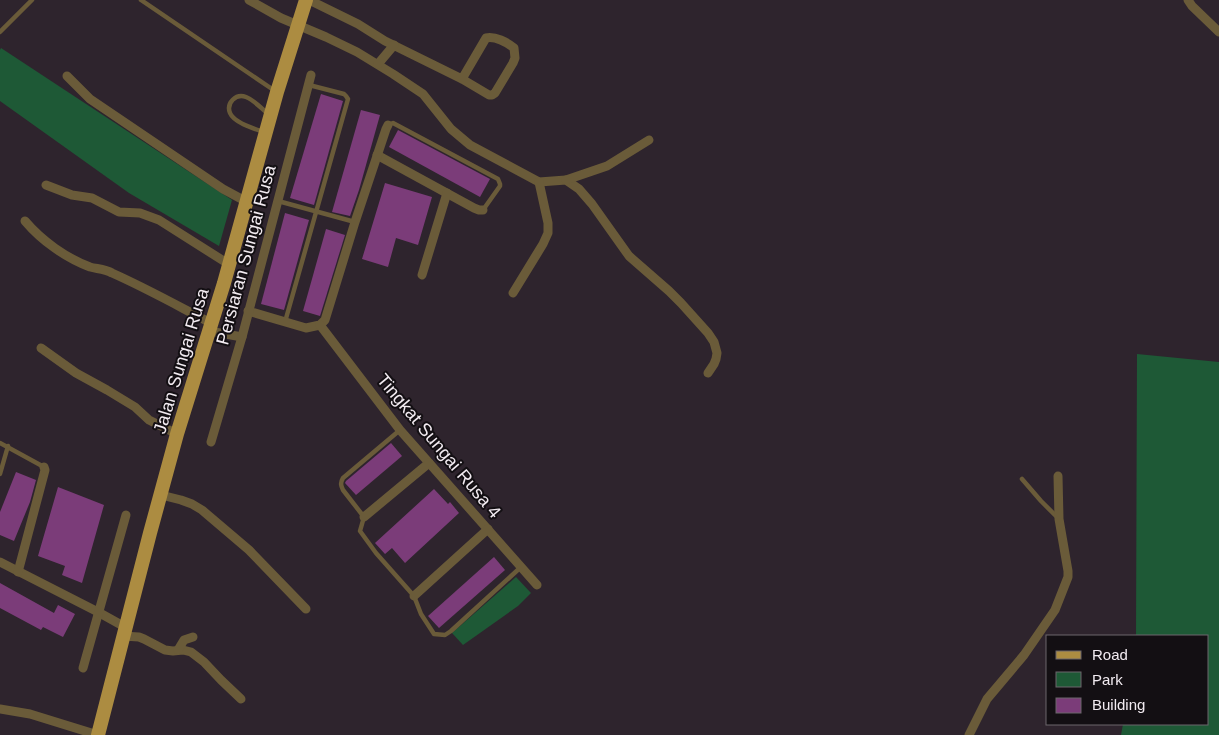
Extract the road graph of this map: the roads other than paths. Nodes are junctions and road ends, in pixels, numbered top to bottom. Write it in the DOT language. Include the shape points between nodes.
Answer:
graph roads {
  1 [pos="32,0"];
  2 [pos="142,0"];
  3 [pos="249,0"];
  4 [pos="307,0"];
  5 [pos="1188,0"];
  6 [pos="298,25"];
  7 [pos="0,32"];
  8 [pos="1219,32"];
  9 [pos="394,45"];
  10 [pos="378,64"];
  11 [pos="311,75"];
  12 [pos="67,76"];
  13 [pos="462,79"];
  14 [pos="309,85"];
  15 [pos="277,92"];
  16 [pos="271,116"];
  17 [pos="388,125"];
  18 [pos="267,133"];
  19 [pos="649,140"];
  20 [pos="377,155"];
  21 [pos="566,180"];
  22 [pos="539,182"];
  23 [pos="46,185"];
  24 [pos="447,193"];
  25 [pos="278,201"];
  26 [pos="246,202"];
  27 [pos="483,210"];
  28 [pos="316,212"];
  29 [pos="25,221"];
  30 [pos="355,222"];
  31 [pos="230,264"];
  32 [pos="422,275"];
  33 [pos="513,293"];
  34 [pos="248,311"];
  35 [pos="285,322"];
  36 [pos="320,325"];
  37 [pos="210,327"];
  38 [pos="242,337"];
  39 [pos="41,348"];
  40 [pos="708,373"];
  41 [pos="400,430"];
  42 [pos="177,434"];
  43 [pos="211,442"];
  44 [pos="0,443"];
  45 [pos="8,446"];
  46 [pos="429,463"];
  47 [pos="44,468"];
  48 [pos="0,474"];
  49 [pos="1058,476"];
  50 [pos="1022,479"];
  51 [pos="161,495"];
  52 [pos="126,515"];
  53 [pos="364,517"];
  54 [pos="1059,519"];
  55 [pos="488,529"];
  56 [pos="0,562"];
  57 [pos="521,567"];
  58 [pos="18,572"];
  59 [pos="537,585"];
  60 [pos="414,596"];
  61 [pos="306,609"];
  62 [pos="98,612"];
  63 [pos="124,631"];
  64 [pos="193,637"];
  65 [pos="178,650"];
  66 [pos="83,668"];
  67 [pos="241,699"];
  68 [pos="0,709"];
  69 [pos="98,735"];
  70 [pos="969,735"];
  1 -- 7 [label="lane"];
  2 -- 15 [label="lane"];
  3 -- 6 [label="street"];
  4 -- 6 [label="main road, Jalan Sungai Rusa"];
  4 -- 9 [label="street"];
  5 -- 8 [label="street"];
  6 -- 10 [label="street"];
  6 -- 15 [label="main road, Jalan Sungai Rusa"];
  9 -- 10 [label="street"];
  9 -- 13 [label="street"];
  10 -- 22 [label="street" via="423,94 458,136"];
  11 -- 14 [label="street, Persiaran Sungai Rusa"];
  12 -- 26 [label="street" via="90,99 223,190"];
  13 -- 13 [label="street" via="486,38 496,38 514,48 513,63 492,95"];
  14 -- 25 [label="street, Persiaran Sungai Rusa"];
  14 -- 28 [label="lane" via="344,94 348,99"];
  15 -- 16 [label="main road, Jalan Sungai Rusa"];
  16 -- 18 [label="main road, Jalan Sungai Rusa"];
  16 -- 18 [label="lane" via="244,96 239,95 229,107 235,119"];
  17 -- 20 [label="street"];
  17 -- 27 [label="lane" via="393,123 498,179 500,186"];
  18 -- 26 [label="main road, Jalan Sungai Rusa"];
  19 -- 21 [label="street" via="607,166"];
  20 -- 24 [label="street"];
  20 -- 30 [label="street"];
  21 -- 22 [label="street"];
  21 -- 40 [label="street" via="592,204 629,256 675,297 708,333 717,353"];
  22 -- 33 [label="street" via="548,233"];
  23 -- 31 [label="street" via="72,195 92,198 118,212 140,213 159,220"];
  24 -- 27 [label="street"];
  24 -- 32 [label="street"];
  25 -- 28 [label="lane"];
  25 -- 34 [label="street, Persiaran Sungai Rusa"];
  26 -- 31 [label="main road, Jalan Sungai Rusa"];
  28 -- 30 [label="lane"];
  28 -- 35 [label="lane"];
  29 -- 37 [label="street" via="53,247 88,266 111,272"];
  30 -- 36 [label="street" via="325,320"];
  31 -- 37 [label="main road, Jalan Sungai Rusa"];
  34 -- 35 [label="street"];
  34 -- 38 [label="street, Persiaran Sungai Rusa"];
  35 -- 36 [label="street" via="306,328"];
  36 -- 41 [label="street, Tingkat Sungai Rusa 4"];
  37 -- 38 [label="street"];
  37 -- 42 [label="main road, Jalan Sungai Rusa"];
  38 -- 43 [label="street, Persiaran Sungai Rusa"];
  39 -- 42 [label="street" via="76,373 135,407 149,420"];
  41 -- 46 [label="street, Tingkat Sungai Rusa 4"];
  41 -- 53 [label="lane" via="341,482 343,490"];
  42 -- 51 [label="main road, Jalan Sungai Rusa"];
  44 -- 45 [label="lane"];
  45 -- 47 [label="lane"];
  45 -- 48 [label="lane"];
  46 -- 53 [label="street"];
  46 -- 55 [label="street, Tingkat Sungai Rusa 4"];
  47 -- 58 [label="street"];
  49 -- 54 [label="street"];
  50 -- 54 [label="lane"];
  51 -- 61 [label="street" via="192,504 211,516"];
  51 -- 63 [label="main road, Jalan Sungai Rusa"];
  52 -- 62 [label="street"];
  53 -- 60 [label="lane" via="360,531"];
  54 -- 70 [label="street" via="1068,577 1055,610 1024,655 987,699"];
  55 -- 57 [label="street, Tingkat Sungai Rusa 4"];
  55 -- 60 [label="street"];
  56 -- 58 [label="street"];
  57 -- 59 [label="street, Tingkat Sungai Rusa 4"];
  57 -- 60 [label="lane" via="445,635 434,634"];
  58 -- 62 [label="street"];
  62 -- 63 [label="street"];
  62 -- 66 [label="street"];
  63 -- 65 [label="street" via="164,650"];
  63 -- 69 [label="main road, Jalan Sungai Rusa"];
  64 -- 65 [label="street" via="184,640"];
  65 -- 67 [label="street" via="188,650 196,655"];
  68 -- 69 [label="street" via="30,714"];
}
